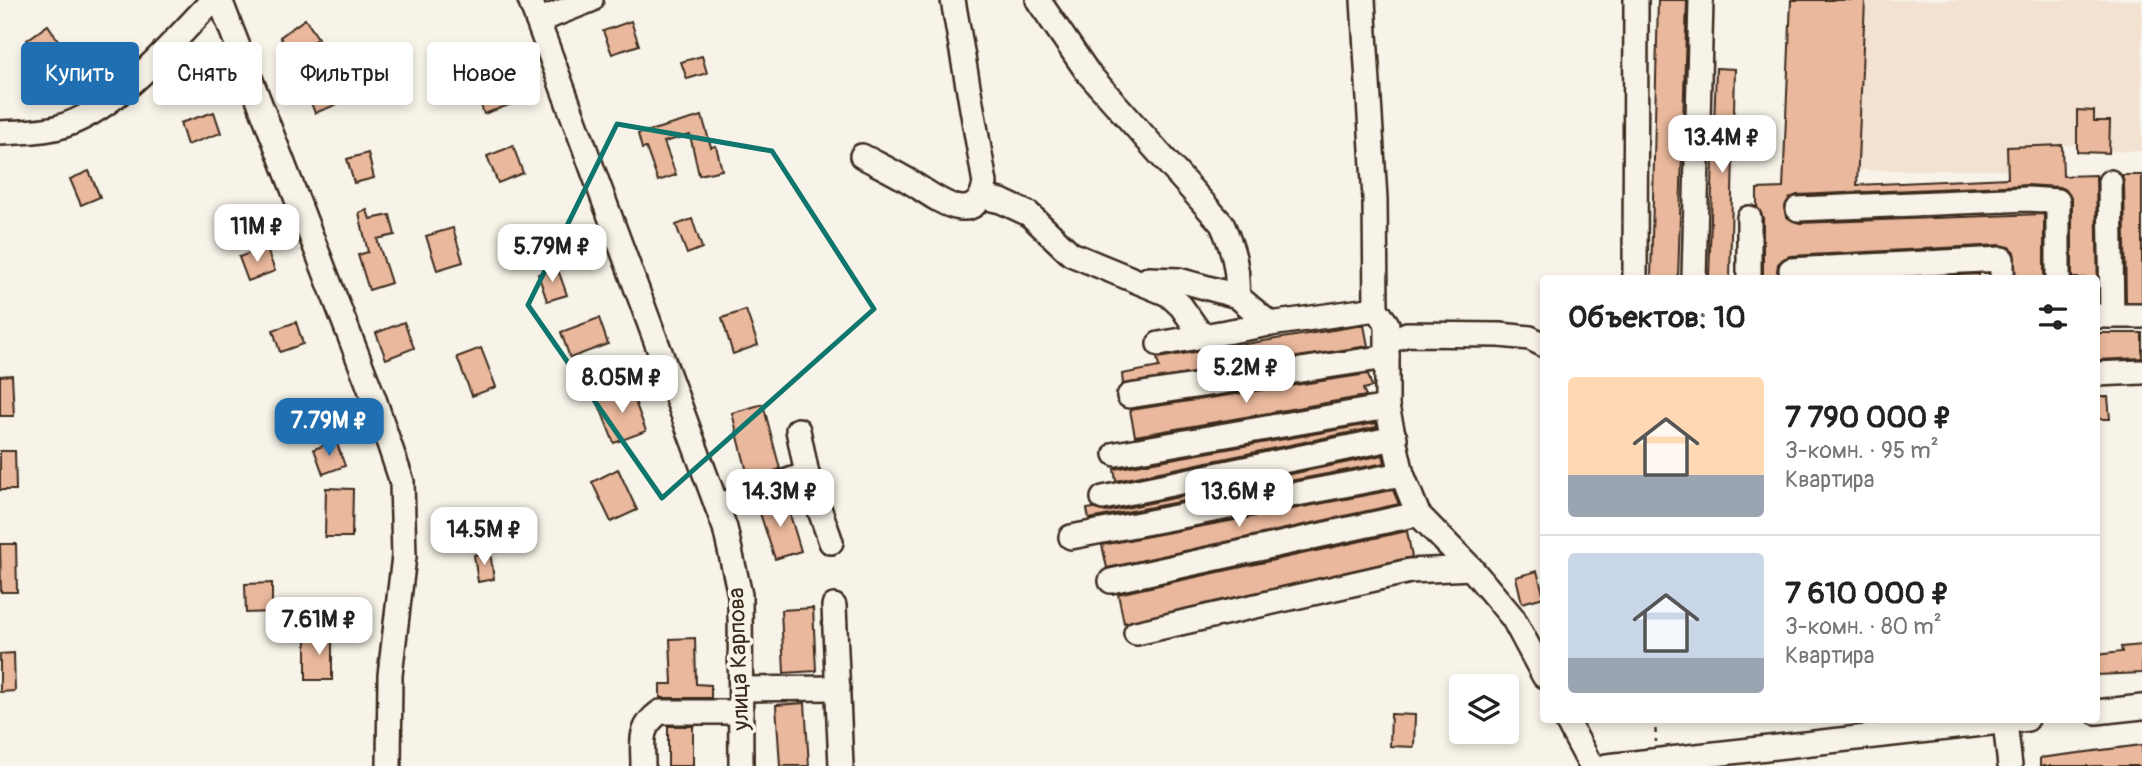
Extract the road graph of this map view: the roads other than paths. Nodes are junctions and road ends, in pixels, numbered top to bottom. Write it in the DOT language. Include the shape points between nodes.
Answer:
graph roads {
  1 [pos="213,0"];
  2 [pos="220,0"];
  3 [pos="591,0"];
  4 [pos="953,0"];
  5 [pos="1038,0"];
  6 [pos="1363,0"];
  7 [pos="1636,0"];
  8 [pos="1701,0"];
  9 [pos="534,11"];
  10 [pos="0,133"];
  11 [pos="862,156"];
  12 [pos="2110,182"];
  13 [pos="983,197"];
  14 [pos="1798,209"];
  15 [pos="1749,218"];
  16 [pos="1791,271"];
  17 [pos="1634,275"];
  18 [pos="1694,275"];
  19 [pos="1749,275"];
  20 [pos="2002,275"];
  21 [pos="2058,275"];
  22 [pos="1134,279"];
  23 [pos="1237,296"];
  24 [pos="1376,309"];
  25 [pos="2104,316"];
  26 [pos="2142,316"];
  27 [pos="1270,324"];
  28 [pos="1202,336"];
  29 [pos="1540,343"];
  30 [pos="1159,344"];
  31 [pos="1387,350"];
  32 [pos="2142,372"];
  33 [pos="2100,373"];
  34 [pos="1129,396"];
  35 [pos="1387,407"];
  36 [pos="798,430"];
  37 [pos="1395,438"];
  38 [pos="1116,454"];
  39 [pos="807,474"];
  40 [pos="1402,474"];
  41 [pos="1103,498"];
  42 [pos="717,506"];
  43 [pos="1418,514"];
  44 [pos="1071,537"];
  45 [pos="831,542"];
  46 [pos="1471,568"];
  47 [pos="1111,581"];
  48 [pos="834,606"];
  49 [pos="1136,632"];
  50 [pos="1540,669"];
  51 [pos="838,688"];
  52 [pos="741,701"];
  53 [pos="2142,707"];
  54 [pos="2100,712"];
  55 [pos="1568,723"];
  56 [pos="1989,723"];
  57 [pos="2016,723"];
  58 [pos="389,766"];
  59 [pos="643,766"];
  60 [pos="741,766"];
  61 [pos="841,766"];
  62 [pos="1591,766"];
  63 [pos="1607,766"];
  64 [pos="2010,766"];
  1 -- 10 [label="street" via="135,80 82,118 58,127"];
  2 -- 58 [label="street" via="402,482 404,555 390,675"];
  3 -- 9 [label="street"];
  4 -- 13 [label="street" via="985,183"];
  5 -- 23 [label="street" via="1088,73 1222,225 1234,252"];
  6 -- 24 [label="street" via="1375,199"];
  7 -- 17 [label="street"];
  8 -- 18 [label="street"];
  9 -- 42 [label="street, улица Карпова"];
  11 -- 13 [label="street" via="956,208 971,207"];
  12 -- 25 [label="street"];
  13 -- 22 [label="street" via="1029,214 1071,254"];
  14 -- 21 [label="street" via="2058,201"];
  15 -- 19 [label="street"];
  16 -- 20 [label="street" via="2002,259"];
  22 -- 23 [label="street" via="1180,280"];
  22 -- 28 [label="street" via="1168,294"];
  23 -- 27 [label="street"];
  24 -- 27 [label="street"];
  24 -- 31 [label="street" via="1387,324"];
  25 -- 26 [label="street"];
  27 -- 28 [label="street"];
  28 -- 30 [label="street"];
  29 -- 31 [label="street" via="1500,335 1407,334"];
  31 -- 34 [label="street"];
  31 -- 35 [label="street"];
  32 -- 33 [label="street"];
  35 -- 37 [label="street"];
  35 -- 38 [label="street"];
  36 -- 39 [label="street"];
  37 -- 40 [label="street"];
  37 -- 41 [label="street"];
  39 -- 42 [label="street"];
  39 -- 45 [label="street"];
  40 -- 43 [label="street"];
  40 -- 44 [label="street"];
  42 -- 52 [label="street, улица Карпова" via="740,595"];
  43 -- 46 [label="street"];
  43 -- 47 [label="street"];
  46 -- 49 [label="street" via="1410,571"];
  46 -- 50 [label="street" via="1513,618"];
  48 -- 51 [label="street"];
  51 -- 52 [label="street"];
  51 -- 61 [label="street"];
  52 -- 59 [label="street" via="660,712 643,730"];
  52 -- 60 [label="street, улица Карпова"];
  53 -- 54 [label="street"];
  55 -- 62 [label="street"];
  56 -- 63 [label="street"];
  57 -- 64 [label="street"];
}
